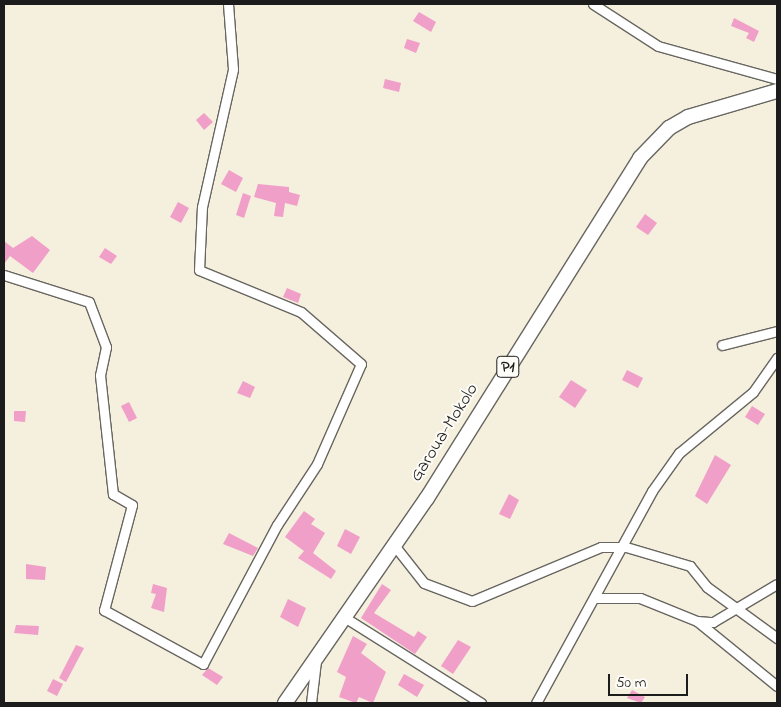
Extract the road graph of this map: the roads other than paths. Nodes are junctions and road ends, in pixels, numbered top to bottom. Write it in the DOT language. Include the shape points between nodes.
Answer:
graph roads {
  1 [pos="228,4"];
  2 [pos="593,4"];
  3 [pos="777,80"];
  4 [pos="777,91"];
  5 [pos="4,275"];
  6 [pos="777,331"];
  7 [pos="722,345"];
  8 [pos="777,358"];
  9 [pos="394,545"];
  10 [pos="626,547"];
  11 [pos="777,584"];
  12 [pos="596,598"];
  13 [pos="737,609"];
  14 [pos="344,617"];
  15 [pos="697,621"];
  16 [pos="777,638"];
  17 [pos="317,657"];
  18 [pos="777,686"];
  19 [pos="285,703"];
  20 [pos="311,703"];
  21 [pos="481,703"];
  22 [pos="536,703"];
  1 -- 5 [label="street" via="233,68 202,207 199,270 301,312 361,364 317,464 277,525 203,664 104,610 132,505 113,494 100,376 106,347 89,302"];
  2 -- 3 [label="street" via="658,46"];
  4 -- 9 [label="main road, Garoua-Mokolo / P1" via="688,117 669,128 640,158 475,425"];
  6 -- 7 [label="street"];
  8 -- 10 [label="street" via="753,392 680,453 652,491"];
  9 -- 10 [label="street" via="424,582 472,601 601,547"];
  9 -- 14 [label="main road, Garoua-Mokolo / P1"];
  10 -- 12 [label="street"];
  10 -- 13 [label="street" via="690,566 707,587"];
  11 -- 13 [label="street"];
  12 -- 15 [label="street" via="640,598"];
  12 -- 22 [label="street"];
  13 -- 15 [label="street" via="713,622"];
  13 -- 16 [label="street"];
  14 -- 17 [label="main road, Garoua-Mokolo / P1"];
  14 -- 21 [label="street"];
  15 -- 18 [label="street"];
  17 -- 19 [label="main road, Garoua-Mokolo / P1"];
  17 -- 20 [label="street"];
}
